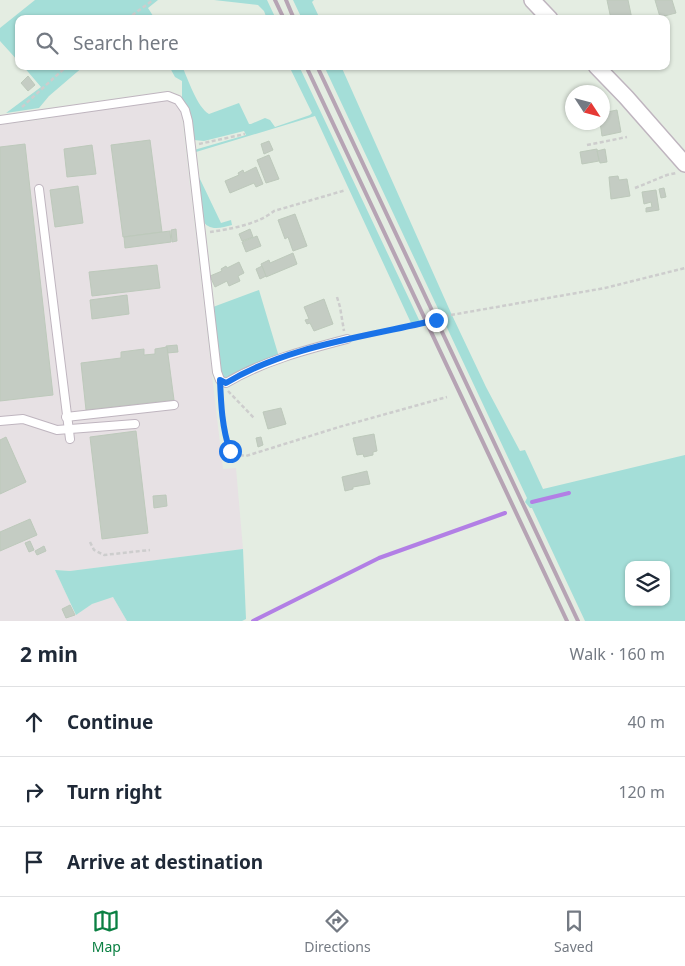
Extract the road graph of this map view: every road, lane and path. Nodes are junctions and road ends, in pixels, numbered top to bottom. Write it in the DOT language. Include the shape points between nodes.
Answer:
graph roads {
  1 [pos="153,0"];
  2 [pos="532,0"];
  3 [pos="132,15"];
  4 [pos="546,15"];
  5 [pos="62,70"];
  6 [pos="600,70"];
  7 [pos="4,119"];
  8 [pos="245,134"];
  9 [pos="627,137"];
  10 [pos="586,145"];
  11 [pos="190,146"];
  12 [pos="683,168"];
  13 [pos="635,188"];
  14 [pos="39,189"];
  15 [pos="346,190"];
  16 [pos="265,218"];
  17 [pos="267,223"];
  18 [pos="200,233"];
  19 [pos="685,268"];
  20 [pos="337,297"];
  21 [pos="347,338"];
  22 [pos="220,380"];
  23 [pos="448,397"];
  24 [pos="174,405"];
  25 [pos="66,417"];
  26 [pos="254,418"];
  27 [pos="0,421"];
  28 [pos="135,424"];
  29 [pos="68,429"];
  30 [pos="70,439"];
  31 [pos="90,542"];
  32 [pos="150,550"];
  1 -- 3 [label="path"];
  2 -- 4 [label="street"];
  5 -- 7 [label="path"];
  6 -- 12 [label="street"];
  7 -- 11 [label="lane" via="168,96 178,100 185,110"];
  8 -- 11 [label="path"];
  9 -- 10 [label="path"];
  11 -- 18 [label="lane"];
  12 -- 13 [label="path"];
  14 -- 25 [label="lane"];
  15 -- 16 [label="path" via="274,211"];
  16 -- 17 [label="path"];
  16 -- 18 [label="path"];
  18 -- 22 [label="lane"];
  19 -- 21 [label="path" via="605,288 451,315"];
  20 -- 21 [label="path"];
  21 -- 22 [label="lane" via="246,371 226,383"];
  22 -- 23 [label="path" via="230,451 246,456"];
  22 -- 26 [label="path"];
  24 -- 25 [label="lane"];
  25 -- 29 [label="lane"];
  27 -- 29 [label="lane" via="23,419 57,430"];
  28 -- 29 [label="lane"];
  29 -- 30 [label="lane"];
  31 -- 32 [label="path" via="94,550 104,555"];
}
